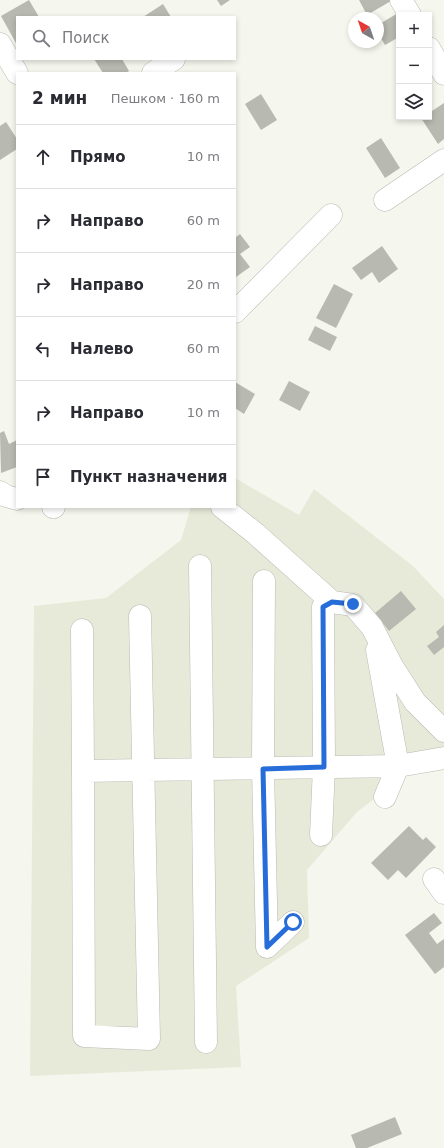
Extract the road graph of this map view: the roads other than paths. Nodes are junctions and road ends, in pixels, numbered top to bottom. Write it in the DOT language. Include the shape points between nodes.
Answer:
graph roads {
  1 [pos="401,0"];
  2 [pos="408,12"];
  3 [pos="0,44"];
  4 [pos="432,53"];
  5 [pos="172,60"];
  6 [pos="16,72"];
  7 [pos="154,72"];
  8 [pos="444,74"];
  9 [pos="444,160"];
  10 [pos="384,200"];
  11 [pos="331,215"];
  12 [pos="236,311"];
  13 [pos="0,492"];
  14 [pos="16,499"];
  15 [pos="223,508"];
  16 [pos="200,566"];
  17 [pos="264,581"];
  18 [pos="332,602"];
  19 [pos="140,616"];
  20 [pos="372,627"];
  21 [pos="82,630"];
  22 [pos="444,731"];
  23 [pos="444,758"];
  24 [pos="398,766"];
  25 [pos="324,767"];
  26 [pos="263,769"];
  27 [pos="143,770"];
  28 [pos="202,770"];
  29 [pos="83,771"];
  30 [pos="385,797"];
  31 [pos="322,835"];
  32 [pos="293,922"];
  33 [pos="206,1042"];
  1 -- 2 [label="street"];
  3 -- 6 [label="street"];
  4 -- 8 [label="street"];
  5 -- 7 [label="street"];
  9 -- 10 [label="street"];
  11 -- 12 [label="street"];
  13 -- 14 [label="street"];
  15 -- 18 [label="street"];
  16 -- 28 [label="street"];
  17 -- 26 [label="street"];
  18 -- 20 [label="street" via="353,604"];
  18 -- 25 [label="street" via="323,607"];
  19 -- 27 [label="street"];
  20 -- 22 [label="street" via="392,666 415,702"];
  20 -- 24 [label="street"];
  21 -- 29 [label="street"];
  23 -- 24 [label="street"];
  24 -- 25 [label="street"];
  24 -- 30 [label="street"];
  25 -- 26 [label="street"];
  25 -- 31 [label="street"];
  26 -- 28 [label="street"];
  26 -- 32 [label="street" via="267,947"];
  27 -- 28 [label="street"];
  27 -- 29 [label="street"];
  27 -- 29 [label="street" via="150,1039 84,1036"];
  28 -- 33 [label="street"];
}
